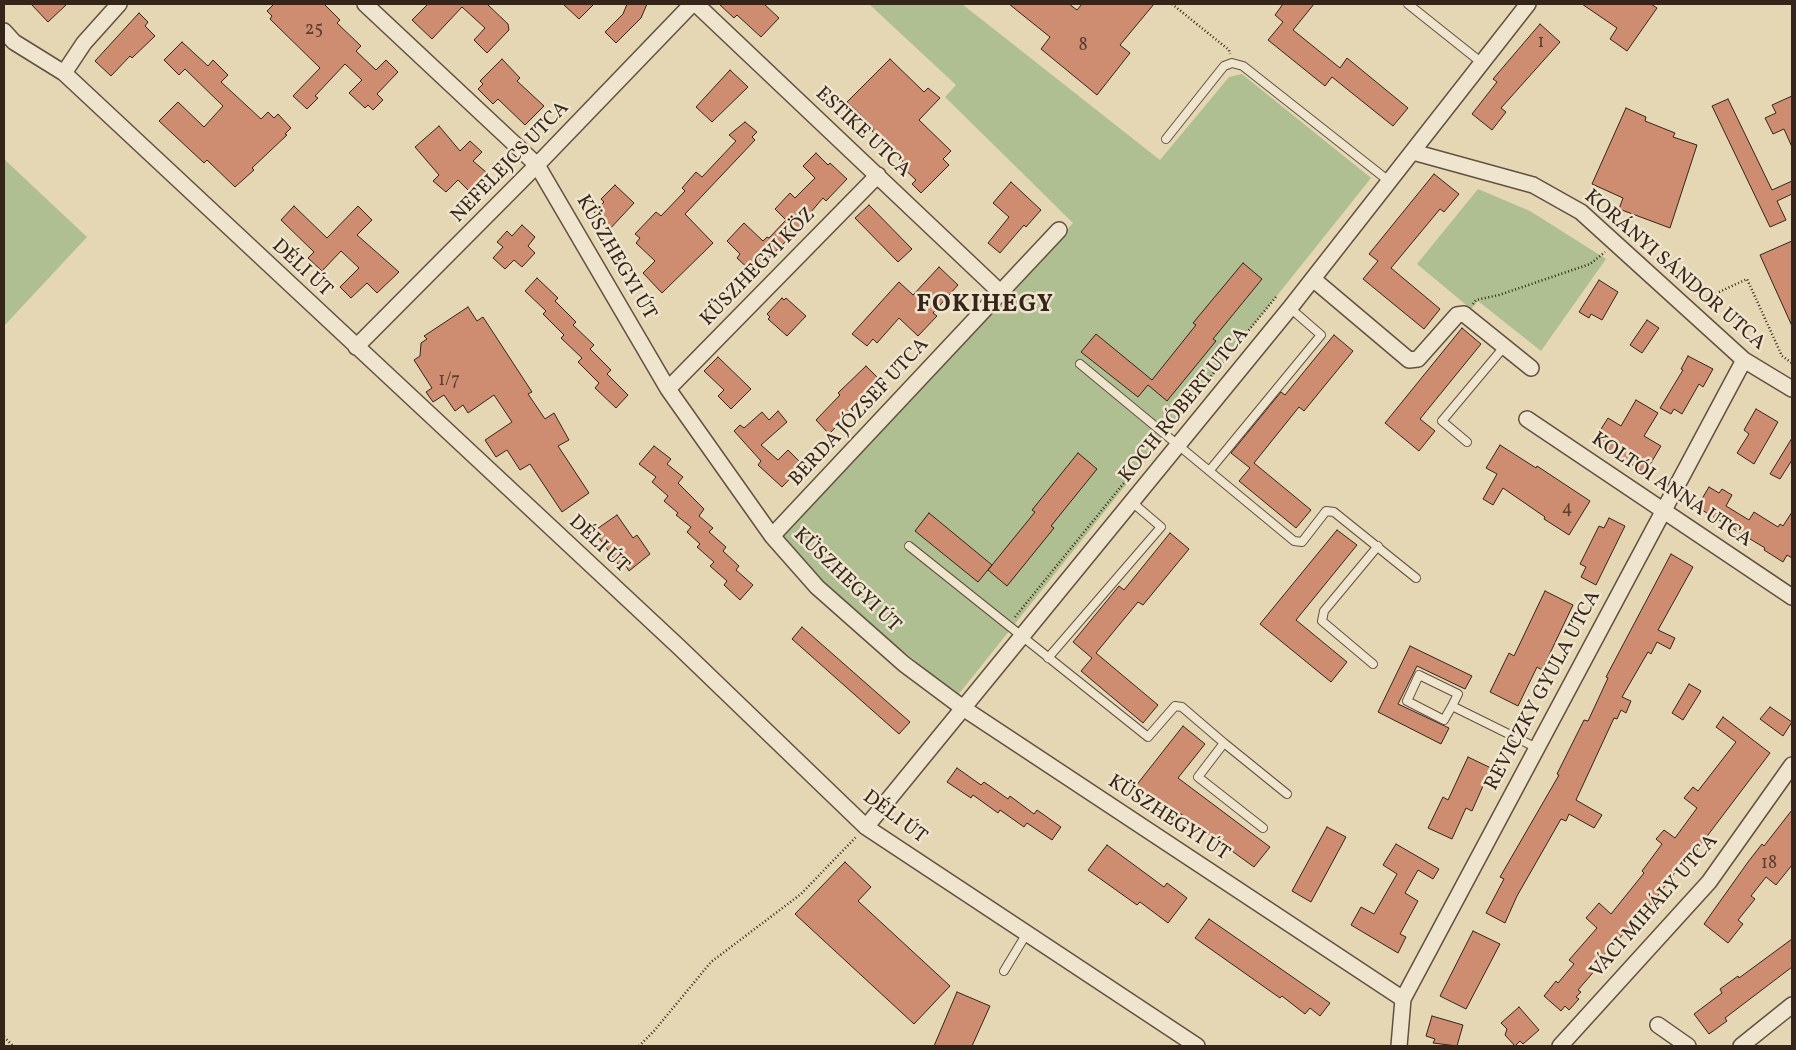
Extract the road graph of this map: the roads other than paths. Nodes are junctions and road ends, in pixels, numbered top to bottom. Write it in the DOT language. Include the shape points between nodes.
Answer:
graph roads {
  1 [pos="119,4"];
  2 [pos="365,4"];
  3 [pos="692,4"];
  4 [pos="696,4"];
  5 [pos="1408,4"];
  6 [pos="1528,4"];
  7 [pos="4,31"];
  8 [pos="1482,63"];
  9 [pos="64,73"];
  10 [pos="1166,139"];
  11 [pos="1413,152"];
  12 [pos="537,165"];
  13 [pos="878,174"];
  14 [pos="1390,182"];
  15 [pos="1059,230"];
  16 [pos="1314,279"];
  17 [pos="1000,292"];
  18 [pos="1290,308"];
  19 [pos="1504,347"];
  20 [pos="356,348"];
  21 [pos="1744,360"];
  22 [pos="1080,364"];
  23 [pos="1531,368"];
  24 [pos="668,389"];
  25 [pos="1792,389"];
  26 [pos="1527,419"];
  27 [pos="1467,442"];
  28 [pos="1178,445"];
  29 [pos="1210,470"];
  30 [pos="1133,503"];
  31 [pos="1663,509"];
  32 [pos="772,536"];
  33 [pos="909,546"];
  34 [pos="1378,546"];
  35 [pos="1416,578"];
  36 [pos="1792,596"];
  37 [pos="1022,635"];
  38 [pos="1048,658"];
  39 [pos="1373,664"];
  40 [pos="1452,706"];
  41 [pos="963,708"];
  42 [pos="1224,743"];
  43 [pos="1537,748"];
  44 [pos="1792,765"];
  45 [pos="1287,794"];
  46 [pos="866,827"];
  47 [pos="1263,828"];
  48 [pos="1027,933"];
  49 [pos="1004,971"];
  50 [pos="1403,999"];
  51 [pos="1792,1004"];
  52 [pos="1658,1025"];
  53 [pos="1197,1046"];
  54 [pos="1398,1046"];
  55 [pos="1560,1046"];
  56 [pos="1688,1046"];
  57 [pos="1742,1046"];
  1 -- 9 [label="street" via="84,43"];
  2 -- 12 [label="street, KÜSZHEGYI ÚT"];
  3 -- 12 [label="street, NEFELEJCS UTCA"];
  4 -- 13 [label="street, ESTIKE UTCA"];
  5 -- 8 [label="lane"];
  6 -- 8 [label="street, KOCH RÓBERT UTCA"];
  7 -- 9 [label="street, DÉLI ÚT" via="14,42"];
  8 -- 11 [label="street, KOCH RÓBERT UTCA"];
  9 -- 20 [label="street, DÉLI ÚT"];
  10 -- 14 [label="lane" via="1224,66 1232,63 1244,66"];
  11 -- 14 [label="street, KOCH RÓBERT UTCA"];
  11 -- 21 [label="street, KORÁNYI SÁNDOR UTCA" via="1533,185 1581,212"];
  12 -- 20 [label="street, NEFELEJCS UTCA"];
  12 -- 24 [label="street, KÜSZHEGYI ÚT"];
  13 -- 17 [label="street, ESTIKE UTCA"];
  13 -- 24 [label="street, KÜSZHEGYI KÖZ"];
  14 -- 16 [label="street, KOCH RÓBERT UTCA"];
  15 -- 17 [label="street, BERDA JÓZSEF UTCA"];
  16 -- 18 [label="street, KOCH RÓBERT UTCA"];
  16 -- 19 [label="street" via="1409,360 1418,359 1457,315 1464,314"];
  17 -- 32 [label="street, BERDA JÓZSEF UTCA"];
  18 -- 28 [label="street, KOCH RÓBERT UTCA"];
  18 -- 29 [label="lane" via="1321,334"];
  19 -- 23 [label="street"];
  19 -- 27 [label="lane" via="1442,421"];
  20 -- 46 [label="street, DÉLI ÚT" via="679,647"];
  21 -- 25 [label="street, KORÁNYI SÁNDOR UTCA"];
  21 -- 31 [label="street, REVICZKY GYULA UTCA"];
  22 -- 28 [label="lane"];
  24 -- 32 [label="street, KÜSZHEGYI ÚT"];
  26 -- 31 [label="street, KOLTÓI ANNA UTCA"];
  28 -- 29 [label="lane"];
  28 -- 30 [label="street, KOCH RÓBERT UTCA"];
  29 -- 34 [label="lane" via="1294,541 1302,542 1326,511 1334,512"];
  30 -- 37 [label="street, KOCH RÓBERT UTCA"];
  30 -- 38 [label="lane" via="1161,527"];
  31 -- 36 [label="street, KOLTÓI ANNA UTCA"];
  31 -- 43 [label="street, REVICZKY GYULA UTCA"];
  32 -- 41 [label="street, KÜSZHEGYI ÚT" via="817,587 864,630"];
  33 -- 37 [label="lane"];
  34 -- 35 [label="lane"];
  34 -- 39 [label="lane" via="1324,611 1322,621"];
  37 -- 38 [label="lane"];
  37 -- 41 [label="street, KOCH RÓBERT UTCA"];
  38 -- 42 [label="lane" via="1148,737 1175,706 1182,707"];
  40 -- 40 [label="lane" via="1458,694 1420,675 1407,701 1444,720"];
  40 -- 43 [label="lane"];
  41 -- 46 [label="street, KOCH RÓBERT UTCA"];
  41 -- 50 [label="street, KÜSZHEGYI ÚT"];
  42 -- 45 [label="lane"];
  42 -- 47 [label="lane" via="1198,777"];
  43 -- 50 [label="street, REVICZKY GYULA UTCA"];
  44 -- 55 [label="street, VÁCI MIHÁLY UTCA" via="1709,882"];
  46 -- 48 [label="street, DÉLI ÚT"];
  48 -- 49 [label="lane"];
  48 -- 53 [label="street, DÉLI ÚT"];
  50 -- 54 [label="street, REVICZKY GYULA UTCA"];
  51 -- 57 [label="street"];
  52 -- 56 [label="street"];
}
